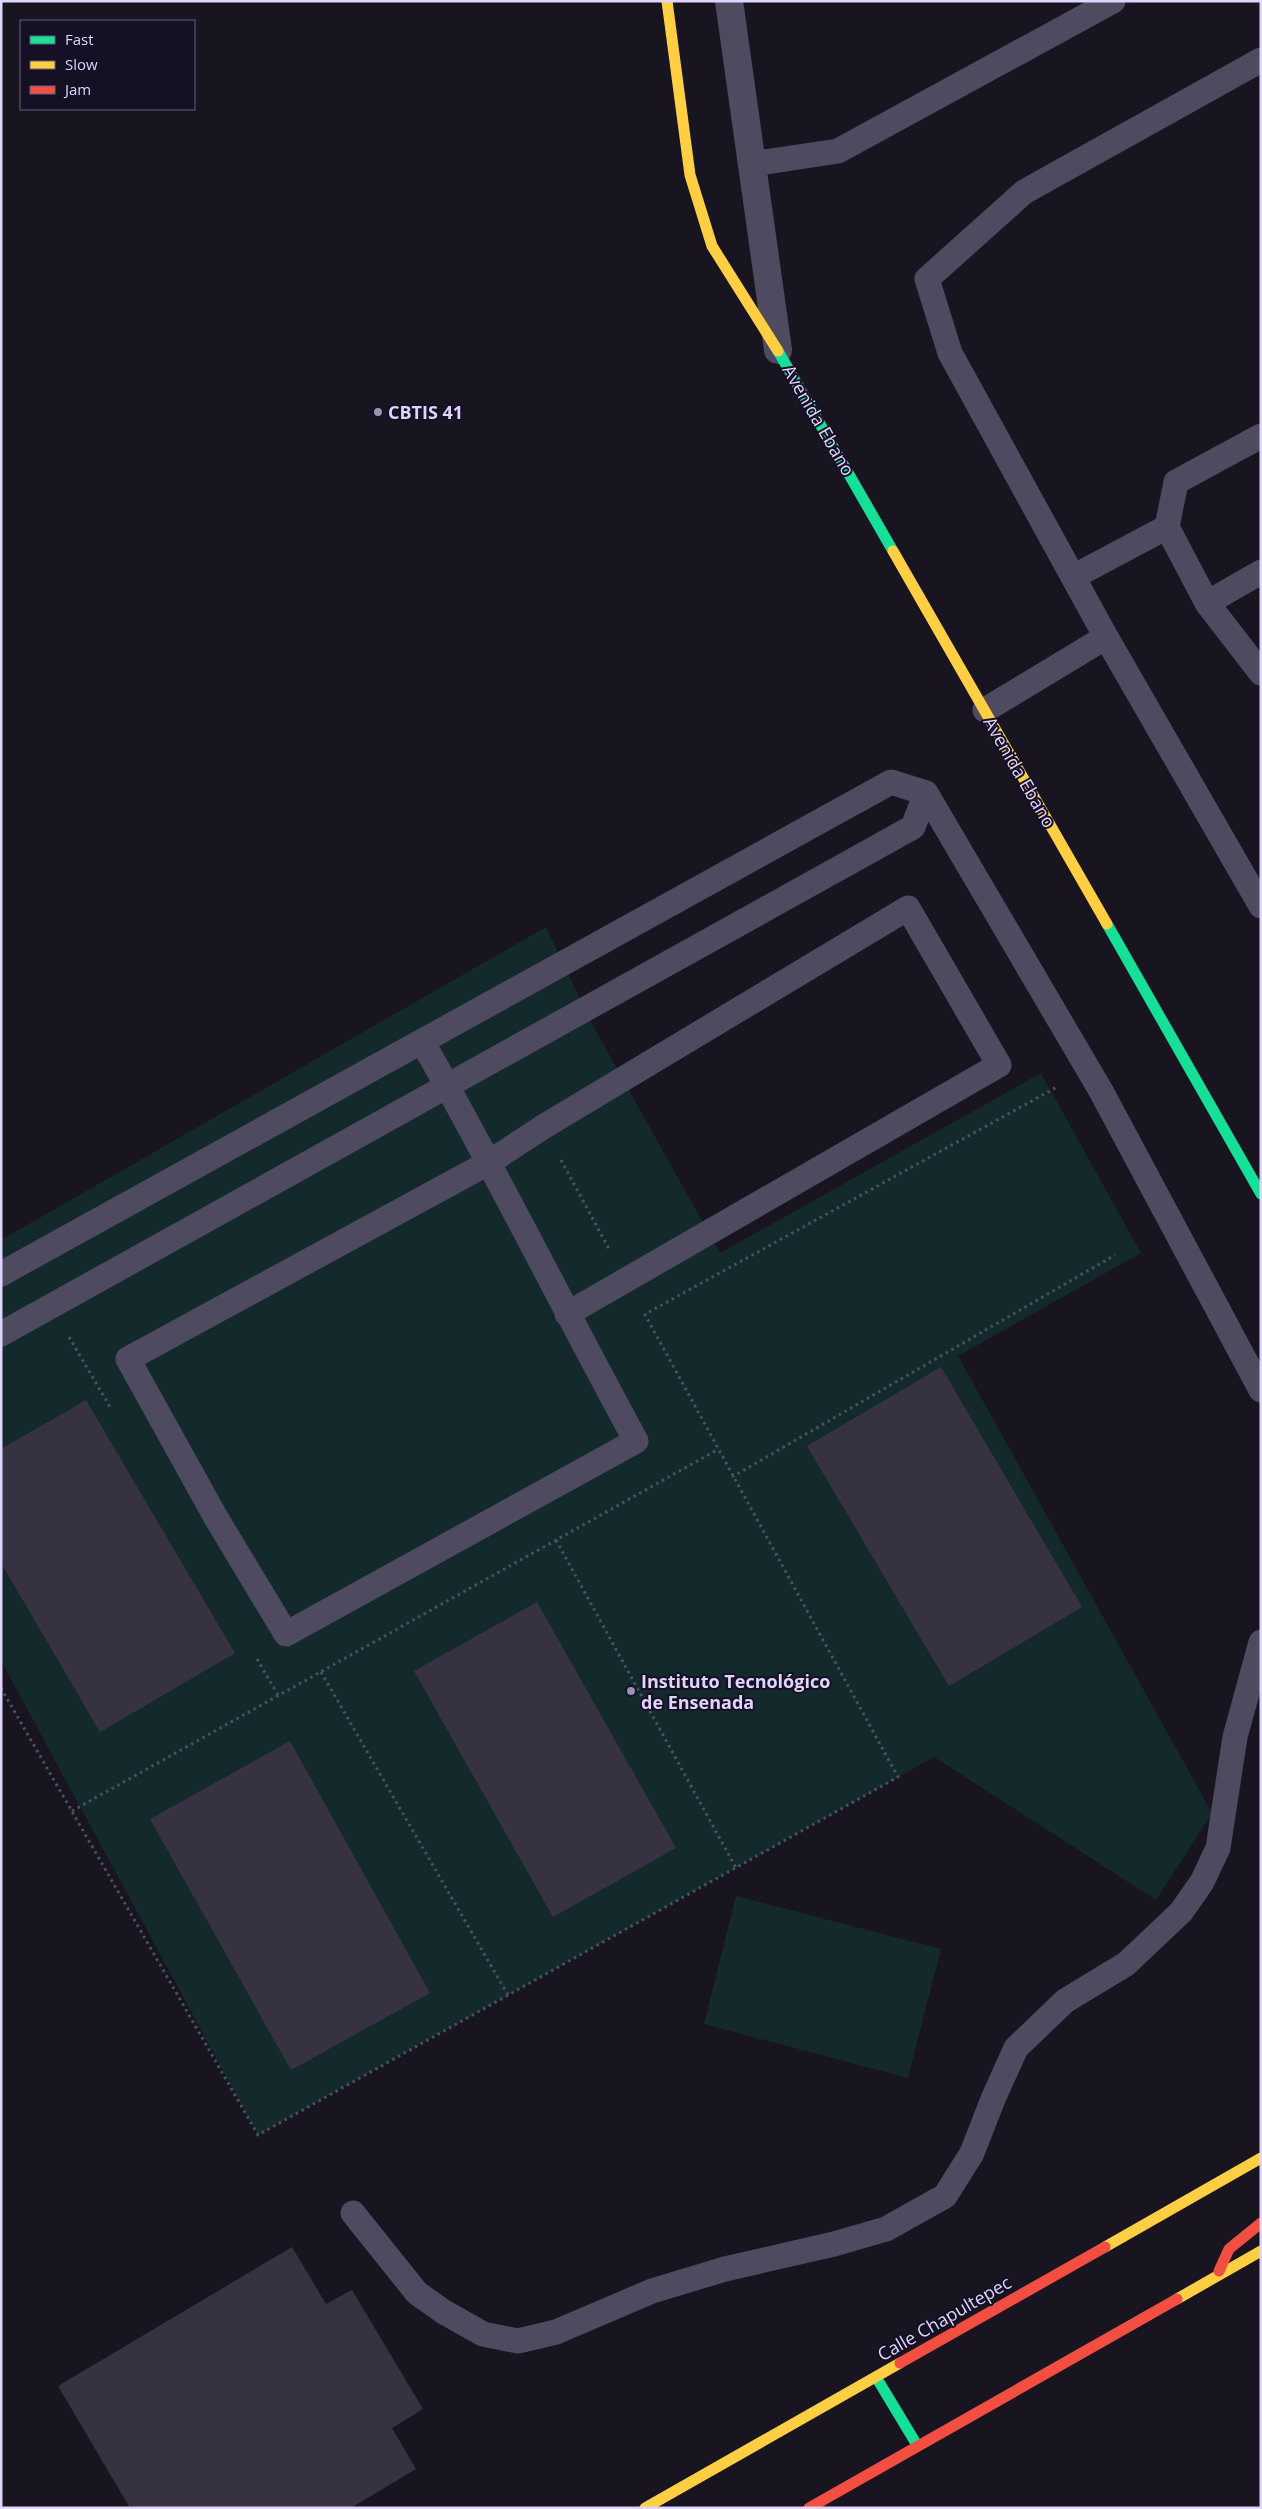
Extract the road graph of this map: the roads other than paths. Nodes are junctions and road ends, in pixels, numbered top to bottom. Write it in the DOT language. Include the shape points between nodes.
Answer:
graph roads {
  1 [pos="668,1"];
  2 [pos="729,1"];
  3 [pos="1113,1"];
  4 [pos="1261,60"];
  5 [pos="752,164"];
  6 [pos="778,350"];
  7 [pos="1261,436"];
  8 [pos="1167,528"];
  9 [pos="1261,572"];
  10 [pos="1073,577"];
  11 [pos="1207,603"];
  12 [pos="1106,637"];
  13 [pos="1261,673"];
  14 [pos="985,710"];
  15 [pos="926,793"];
  16 [pos="1261,906"];
  17 [pos="423,1043"];
  18 [pos="447,1085"];
  19 [pos="488,1163"];
  20 [pos="1261,1194"];
  21 [pos="1,1274"];
  22 [pos="567,1314"];
  23 [pos="1,1334"];
  24 [pos="1261,1390"];
  25 [pos="1261,1642"];
  26 [pos="1261,2158"];
  27 [pos="353,2213"];
  28 [pos="1261,2223"];
  29 [pos="1261,2251"];
  30 [pos="1216,2276"];
  31 [pos="876,2377"];
  32 [pos="918,2445"];
  33 [pos="646,2508"];
  34 [pos="808,2508"];
  1 -- 6 [label="main road, Avenida Ebano" via="690,175 712,246"];
  2 -- 5 [label="street, Avenida Ebano"];
  3 -- 5 [label="lane" via="838,151"];
  4 -- 10 [label="lane" via="1024,192 927,279 950,353"];
  5 -- 6 [label="street, Avenida Ebano"];
  6 -- 14 [label="main road, Avenida Ebano"];
  7 -- 8 [label="lane" via="1176,482"];
  8 -- 10 [label="lane"];
  8 -- 11 [label="lane"];
  9 -- 11 [label="lane"];
  10 -- 12 [label="lane"];
  11 -- 13 [label="lane"];
  12 -- 14 [label="lane"];
  12 -- 16 [label="lane"];
  14 -- 20 [label="main road, Avenida Ebano"];
  15 -- 17 [label="lane" via="891,782"];
  15 -- 18 [label="lane" via="913,827"];
  15 -- 24 [label="lane" via="1088,1070"];
  17 -- 18 [label="lane"];
  17 -- 21 [label="lane"];
  18 -- 19 [label="lane"];
  18 -- 23 [label="lane"];
  19 -- 22 [label="lane"];
  19 -- 22 [label="lane" via="908,908 999,1065"];
  19 -- 22 [label="lane" via="128,1360 215,1516 286,1634 636,1441"];
  25 -- 27 [label="lane" via="1235,1737 1218,1848 1202,1882 1181,1912 1126,1964 1065,2001 1016,2048 972,2153 945,2196 886,2229 725,2269 652,2291 556,2332 518,2340 483,2334 417,2293"];
  26 -- 31 [label="main road, Calle Chapultepec"];
  28 -- 30 [label="main road" via="1229,2250"];
  29 -- 30 [label="main road"];
  30 -- 32 [label="main road"];
  31 -- 32 [label="main road"];
  31 -- 33 [label="main road, Calle Chapultepec"];
  32 -- 34 [label="main road"];
}
